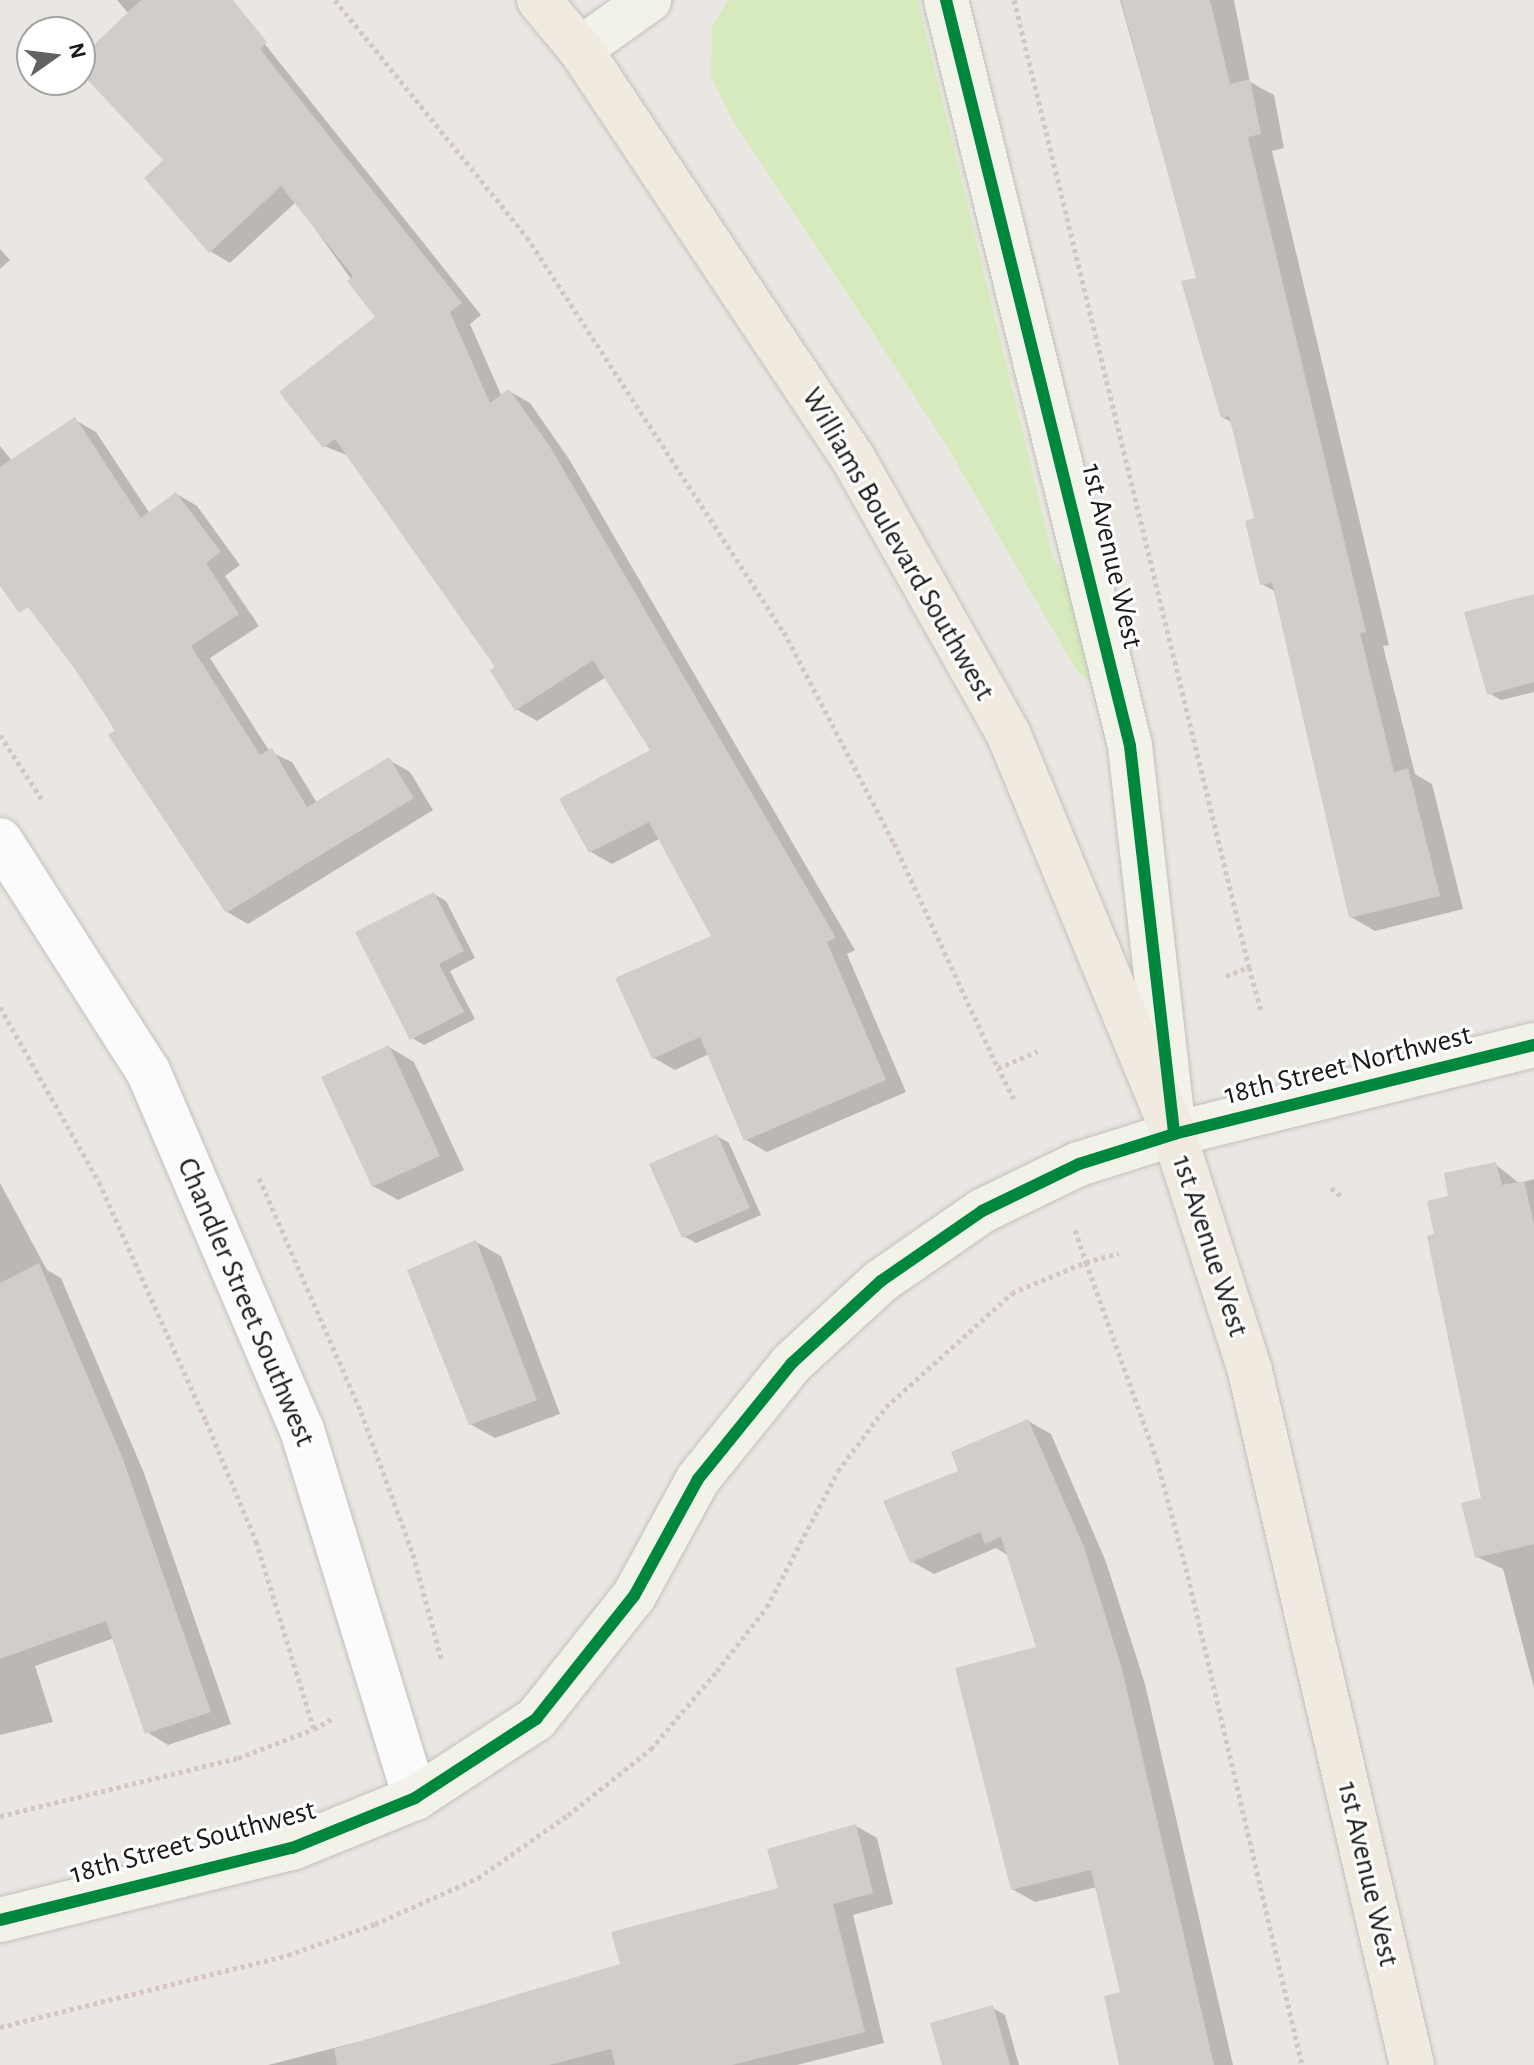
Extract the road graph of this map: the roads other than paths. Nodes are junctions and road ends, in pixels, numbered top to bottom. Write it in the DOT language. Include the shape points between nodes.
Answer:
graph roads {
  1 [pos="539,0"];
  2 [pos="649,0"];
  3 [pos="946,0"];
  4 [pos="580,49"];
  5 [pos="0,840"];
  6 [pos="1534,1045"];
  7 [pos="1174,1134"];
  8 [pos="415,1798"];
  9 [pos="0,1920"];
  10 [pos="1412,2065"];
  1 -- 4 [label="main road, Williams Boulevard Southwest"];
  2 -- 4 [label="street"];
  3 -- 7 [label="street, 1st Avenue West" via="1130,746"];
  4 -- 7 [label="main road, Williams Boulevard Southwest" via="853,458 1008,733"];
  5 -- 8 [label="street, Chandler Street Southwest" via="161,1100 302,1430"];
  6 -- 7 [label="street, 18th Street Northwest"];
  7 -- 8 [label="street, 18th Street Southwest" via="1079,1164 982,1211 881,1281 792,1363 698,1479 634,1596 536,1719"];
  7 -- 10 [label="main road, 1st Avenue West" via="1250,1371"];
  8 -- 9 [label="street, 18th Street Southwest" via="292,1848"];
}
